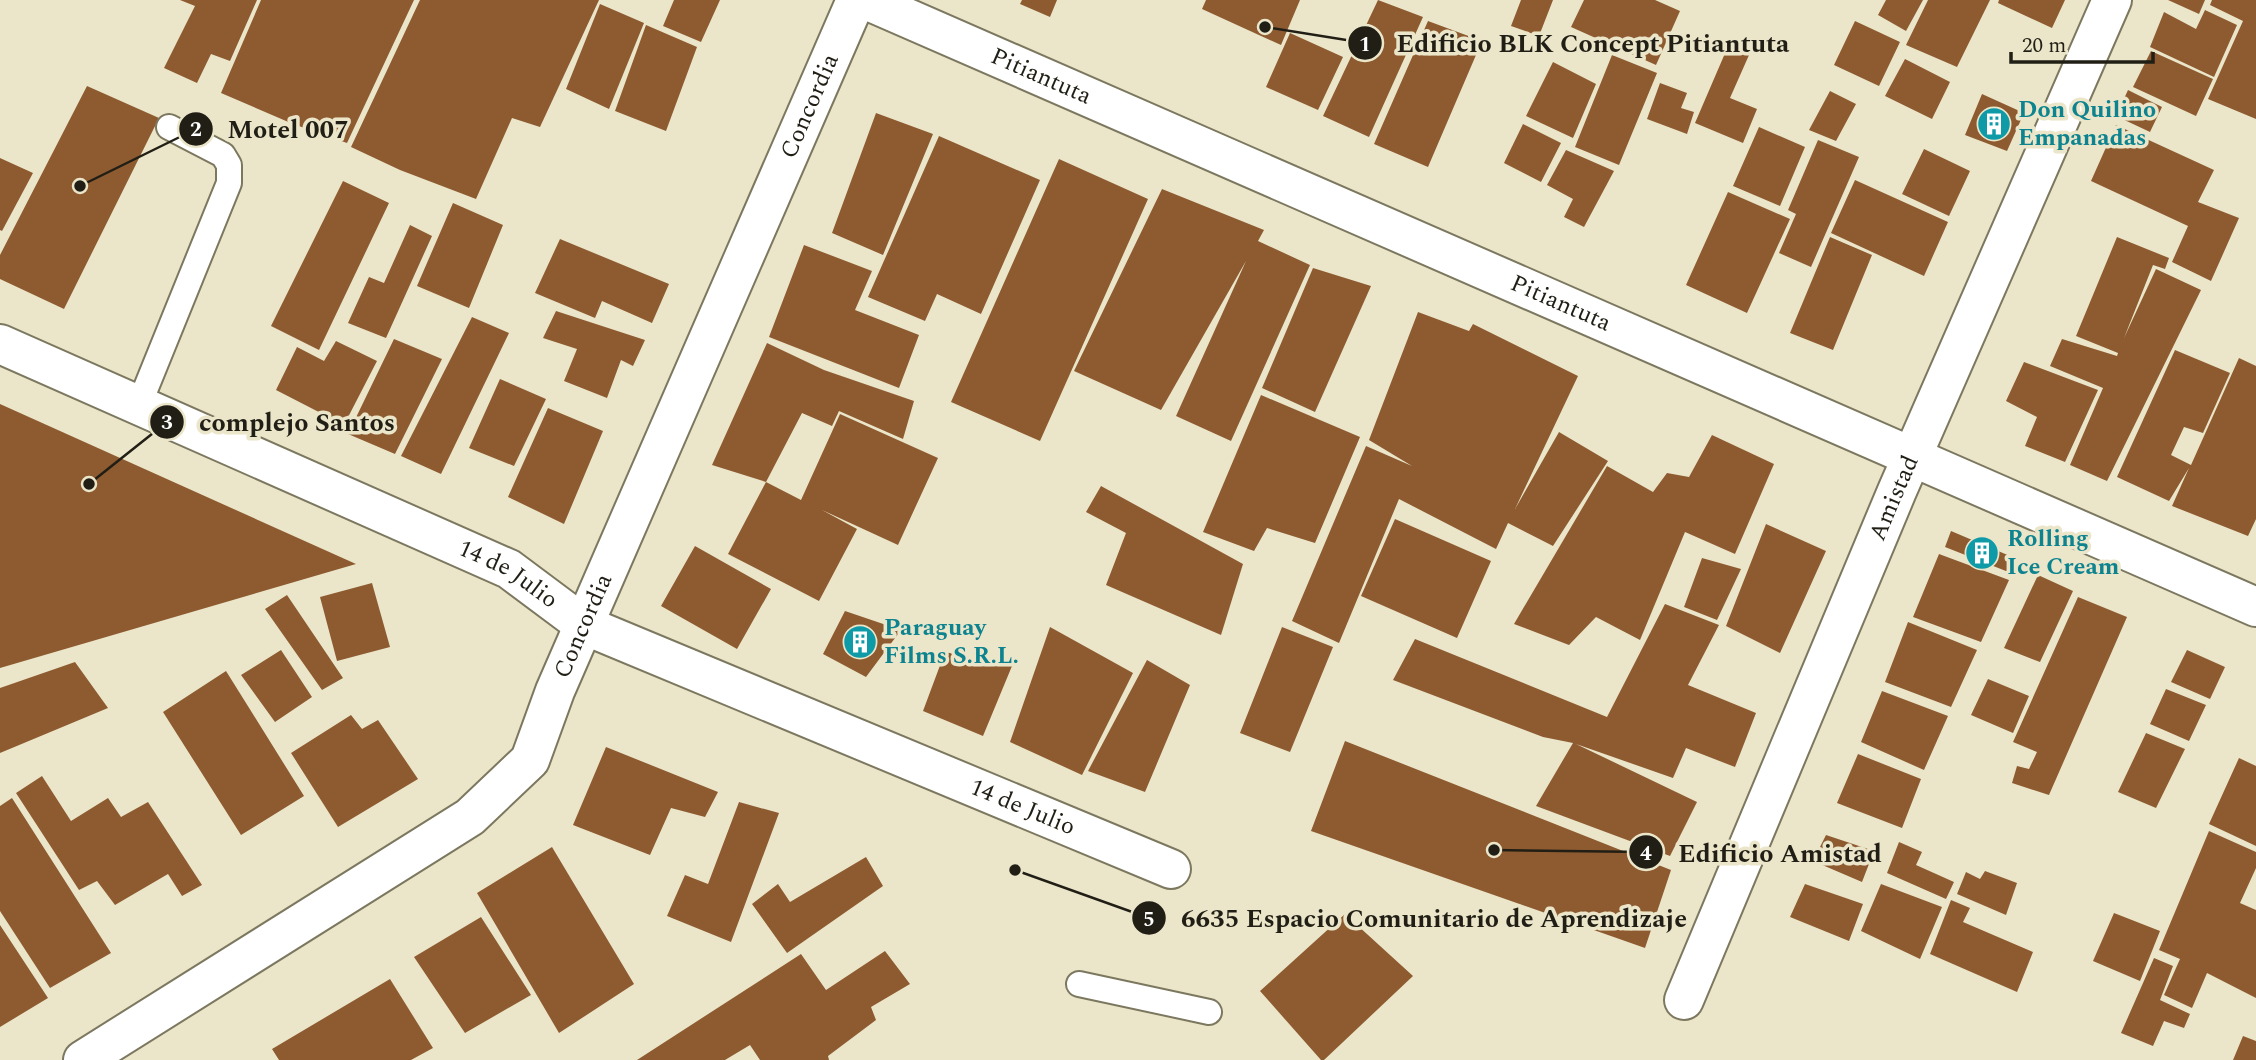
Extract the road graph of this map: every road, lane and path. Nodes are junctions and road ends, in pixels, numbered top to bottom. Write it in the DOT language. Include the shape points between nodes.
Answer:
graph roads {
  1 [pos="856,0"];
  2 [pos="866,0"];
  3 [pos="2112,0"];
  4 [pos="169,127"];
  5 [pos="0,344"];
  6 [pos="139,405"];
  7 [pos="1912,456"];
  8 [pos="2256,607"];
  9 [pos="584,625"];
  10 [pos="1171,869"];
  11 [pos="1079,984"];
  12 [pos="1684,1000"];
  13 [pos="1209,1013"];
  14 [pos="83,1060"];
  1 -- 9 [label="street, Concordia"];
  2 -- 7 [label="street, Pitiantuta"];
  3 -- 7 [label="street, Amistad"];
  4 -- 6 [label="lane" via="223,155 229,165 229,183"];
  5 -- 6 [label="street, 14 de Julio"];
  6 -- 9 [label="street, 14 de Julio" via="509,569"];
  7 -- 8 [label="street, Pitiantuta"];
  7 -- 12 [label="street, Amistad"];
  9 -- 10 [label="street, 14 de Julio"];
  9 -- 14 [label="street, Concordia" via="530,760 470,817"];
  11 -- 13 [label="lane"];
}
